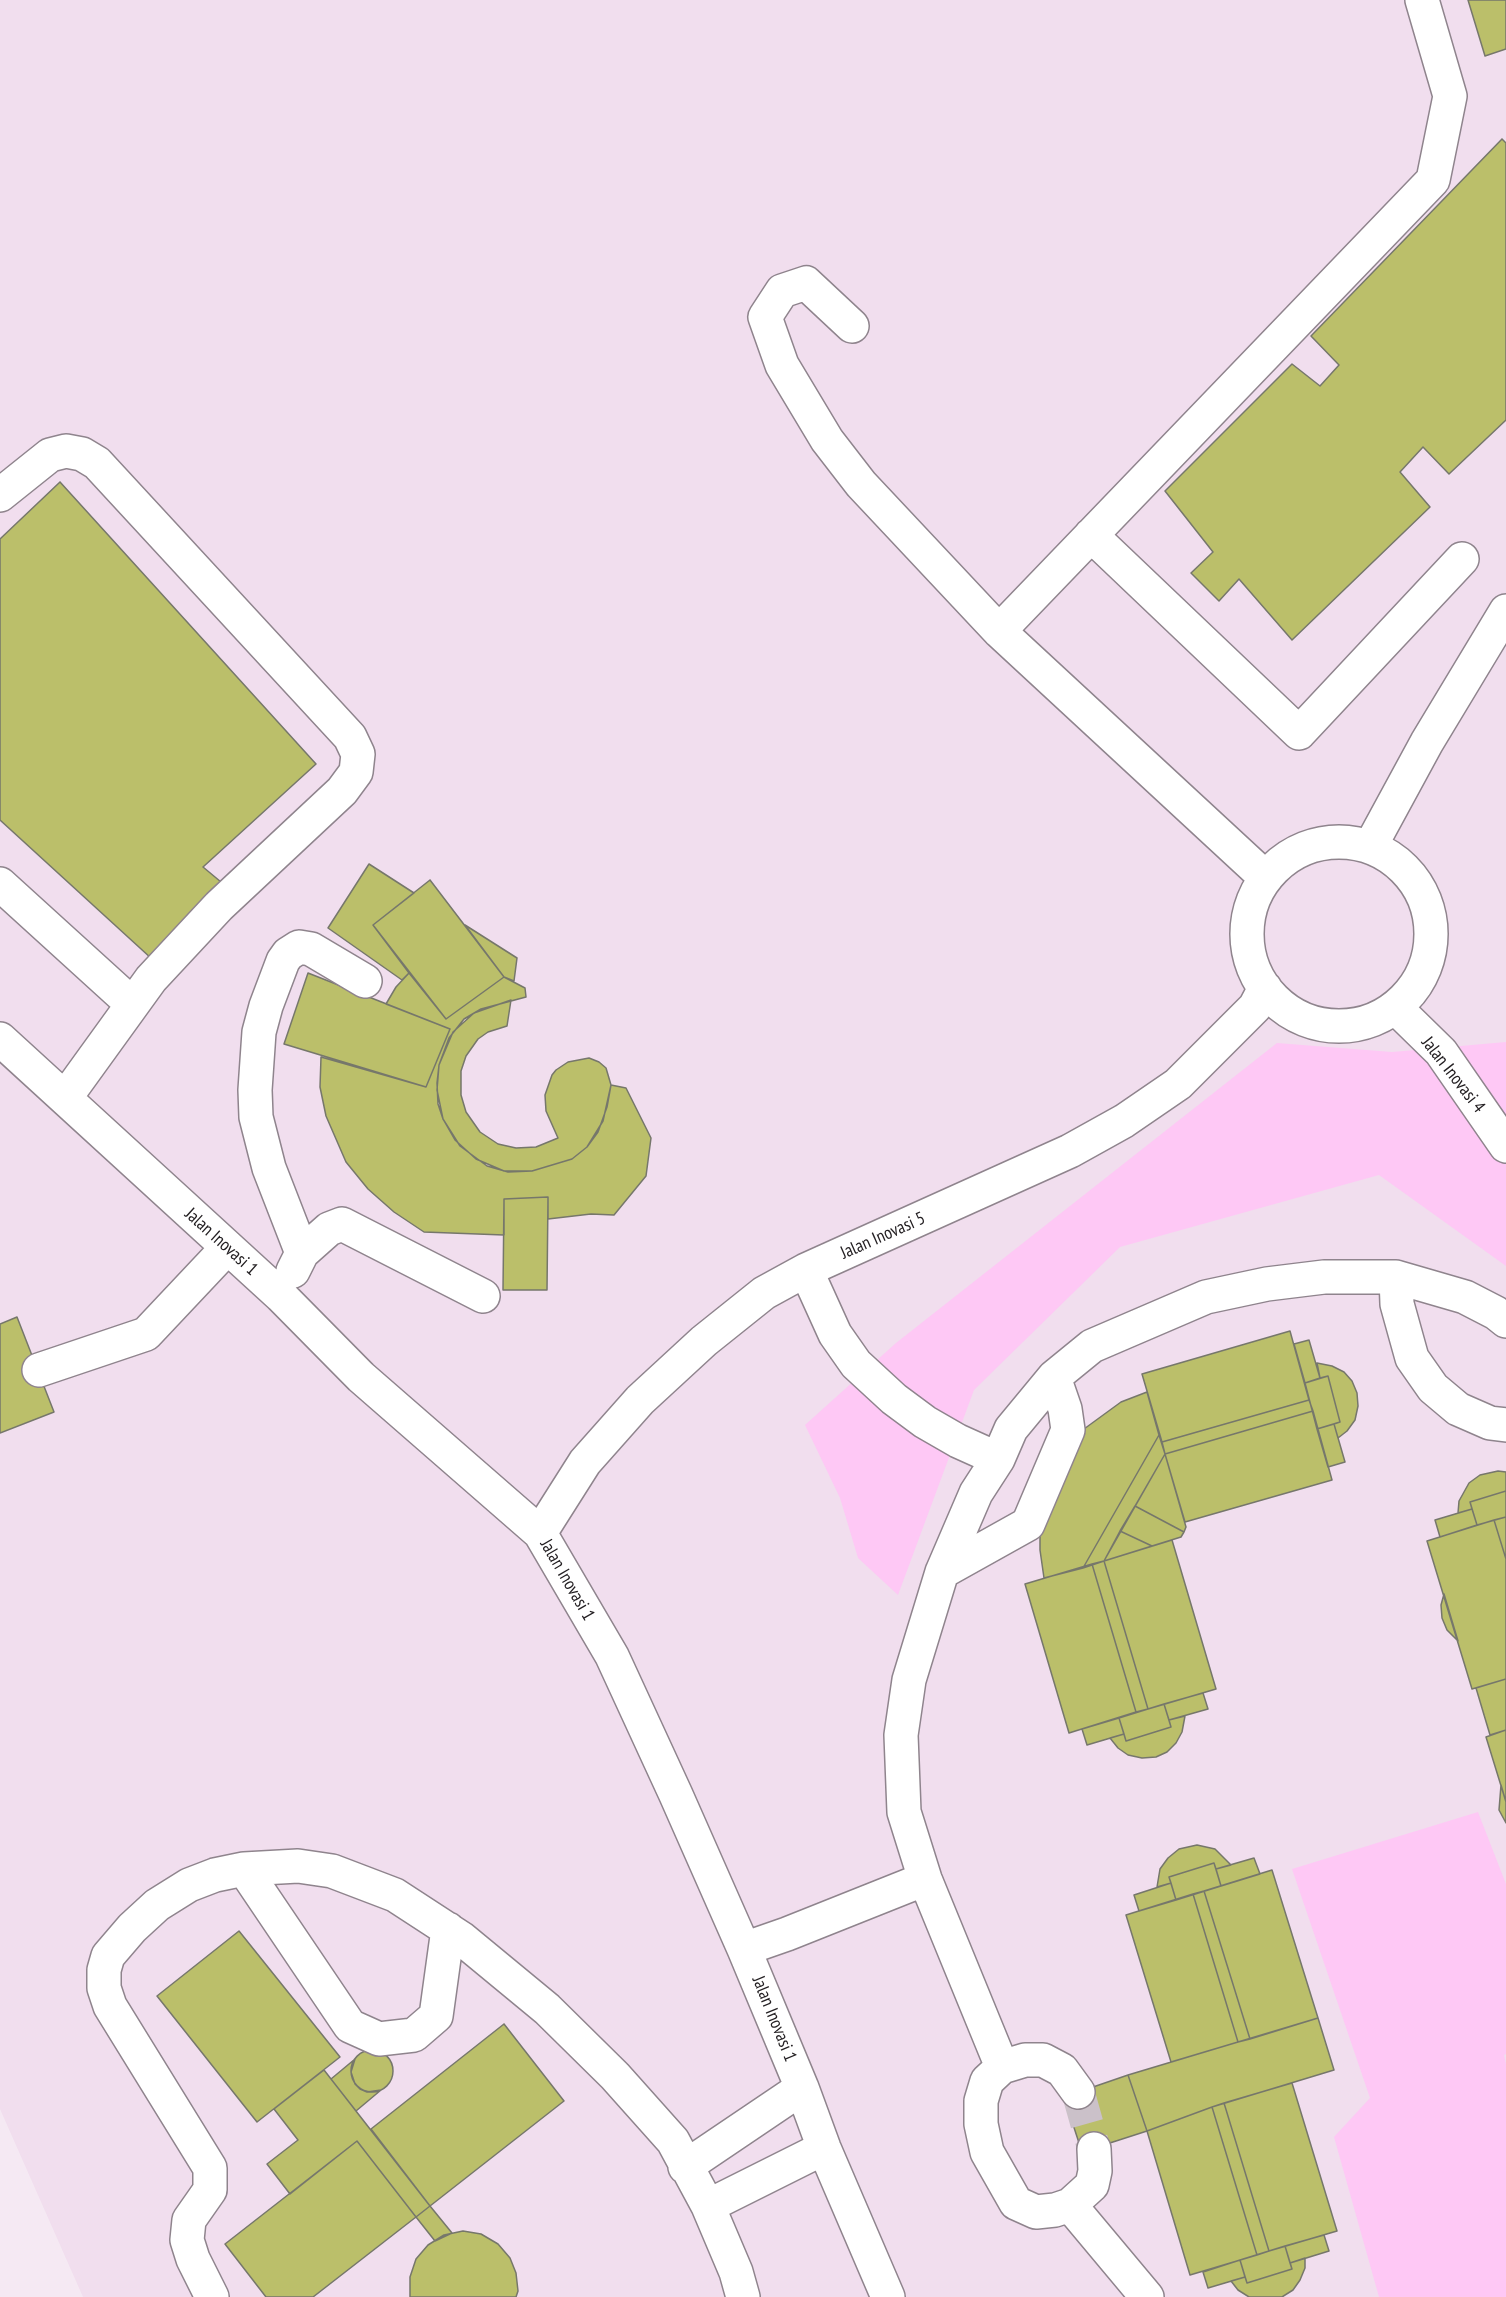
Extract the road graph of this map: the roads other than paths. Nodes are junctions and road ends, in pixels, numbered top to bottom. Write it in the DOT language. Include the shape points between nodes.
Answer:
graph roads {
  1 [pos="1422,0"];
  2 [pos="852,326"];
  3 [pos="0,495"];
  4 [pos="1091,536"];
  5 [pos="1462,559"];
  6 [pos="1506,611"];
  7 [pos="999,631"];
  8 [pos="1370,848"];
  9 [pos="1266,878"];
  10 [pos="0,884"];
  11 [pos="365,981"];
  12 [pos="1265,988"];
  13 [pos="132,1004"];
  14 [pos="1396,1008"];
  15 [pos="0,1039"];
  16 [pos="65,1098"];
  17 [pos="1506,1146"];
  18 [pos="226,1248"];
  19 [pos="302,1253"];
  20 [pos="806,1270"];
  21 [pos="1396,1276"];
  22 [pos="281,1296"];
  23 [pos="483,1296"];
  24 [pos="1506,1321"];
  25 [pos="39,1370"];
  26 [pos="1054,1377"];
  27 [pos="1506,1425"];
  28 [pos="998,1459"];
  29 [pos="540,1533"];
  30 [pos="942,1572"];
  31 [pos="244,1869"];
  32 [pos="925,1878"];
  33 [pos="448,1929"];
  34 [pos="744,1949"];
  35 [pos="1002,2067"];
  36 [pos="802,2088"];
  37 [pos="1078,2092"];
  38 [pos="824,2148"];
  39 [pos="1094,2149"];
  40 [pos="685,2167"];
  41 [pos="1070,2205"];
  42 [pos="708,2206"];
  43 [pos="212,2297"];
  44 [pos="743,2297"];
  45 [pos="888,2297"];
  46 [pos="1147,2297"];
  1 -- 4 [label="street" via="1450,96 1433,180"];
  2 -- 7 [label="street" via="806,283 782,291 765,317 782,365 827,441 861,484"];
  3 -- 13 [label="street" via="50,456 66,451 82,453 97,463 350,737 358,754 356,772 342,791 219,906"];
  4 -- 5 [label="street" via="1299,733"];
  4 -- 7 [label="street"];
  6 -- 8 [label="street" via="1427,742"];
  7 -- 9 [label="street"];
  8 -- 9 [label="street" via="1348,842 1324,843 1282,861"];
  8 -- 14 [label="street" via="1391,858 1412,878 1426,904 1432,932 1428,961 1415,988"];
  9 -- 12 [label="street" via="1248,921 1248,945"];
  10 -- 13 [label="street"];
  11 -- 19 [label="street" via="311,949 299,947 283,961 259,1032 256,1117 269,1168"];
  12 -- 14 [label="street" via="1286,1009 1311,1023 1341,1027 1370,1022"];
  12 -- 20 [label="street, Jalan Inovasi 5" via="1255,1006 1178,1084 1124,1122 1070,1151"];
  13 -- 16 [label="street"];
  14 -- 17 [label="street, Jalan Inovasi 4" via="1441,1052"];
  15 -- 16 [label="street, Jalan Inovasi 1"];
  16 -- 18 [label="street, Jalan Inovasi 1"];
  18 -- 22 [label="street, Jalan Inovasi 1"];
  18 -- 25 [label="street" via="146,1334"];
  19 -- 22 [label="street"];
  19 -- 23 [label="street" via="329,1228 342,1224"];
  20 -- 28 [label="street" via="835,1334 856,1364 925,1422"];
  20 -- 29 [label="street, Jalan Inovasi 5" via="764,1293 640,1400 585,1462"];
  21 -- 24 [label="street" via="1465,1297"];
  21 -- 26 [label="street" via="1324,1277 1206,1297 1092,1346"];
  21 -- 27 [label="street" via="1397,1304 1412,1358 1433,1388 1458,1409 1490,1423"];
  22 -- 29 [label="street, Jalan Inovasi 1" via="361,1377"];
  26 -- 28 [label="street" via="1011,1429"];
  26 -- 30 [label="street" via="1068,1430 1028,1524"];
  28 -- 30 [label="street" via="976,1494"];
  29 -- 34 [label="street, Jalan Inovasi 1" via="612,1656"];
  30 -- 32 [label="street" via="909,1680 901,1735 904,1812"];
  31 -- 33 [label="street" via="298,1866 332,1870 395,1895"];
  31 -- 33 [label="street" via="350,2026 379,2039 414,2035 436,2016"];
  31 -- 43 [label="street" via="189,1885 157,1905 118,1942 104,1970 110,2006 210,2168 210,2190 189,2220 187,2240"];
  32 -- 34 [label="street"];
  32 -- 35 [label="street"];
  33 -- 40 [label="street" via="539,2002 615,2076 673,2141"];
  34 -- 36 [label="street, Jalan Inovasi 1"];
  35 -- 37 [label="street" via="1025,2060 1043,2060 1062,2070"];
  35 -- 41 [label="street" via="987,2081 981,2101 987,2152 1016,2203 1036,2212"];
  36 -- 38 [label="street, Jalan Inovasi 1"];
  36 -- 40 [label="street"];
  38 -- 42 [label="street"];
  38 -- 45 [label="street, Jalan Inovasi 1"];
  39 -- 41 [label="street" via="1092,2185"];
  40 -- 42 [label="street"];
  41 -- 46 [label="street"];
  42 -- 44 [label="street"];
}
